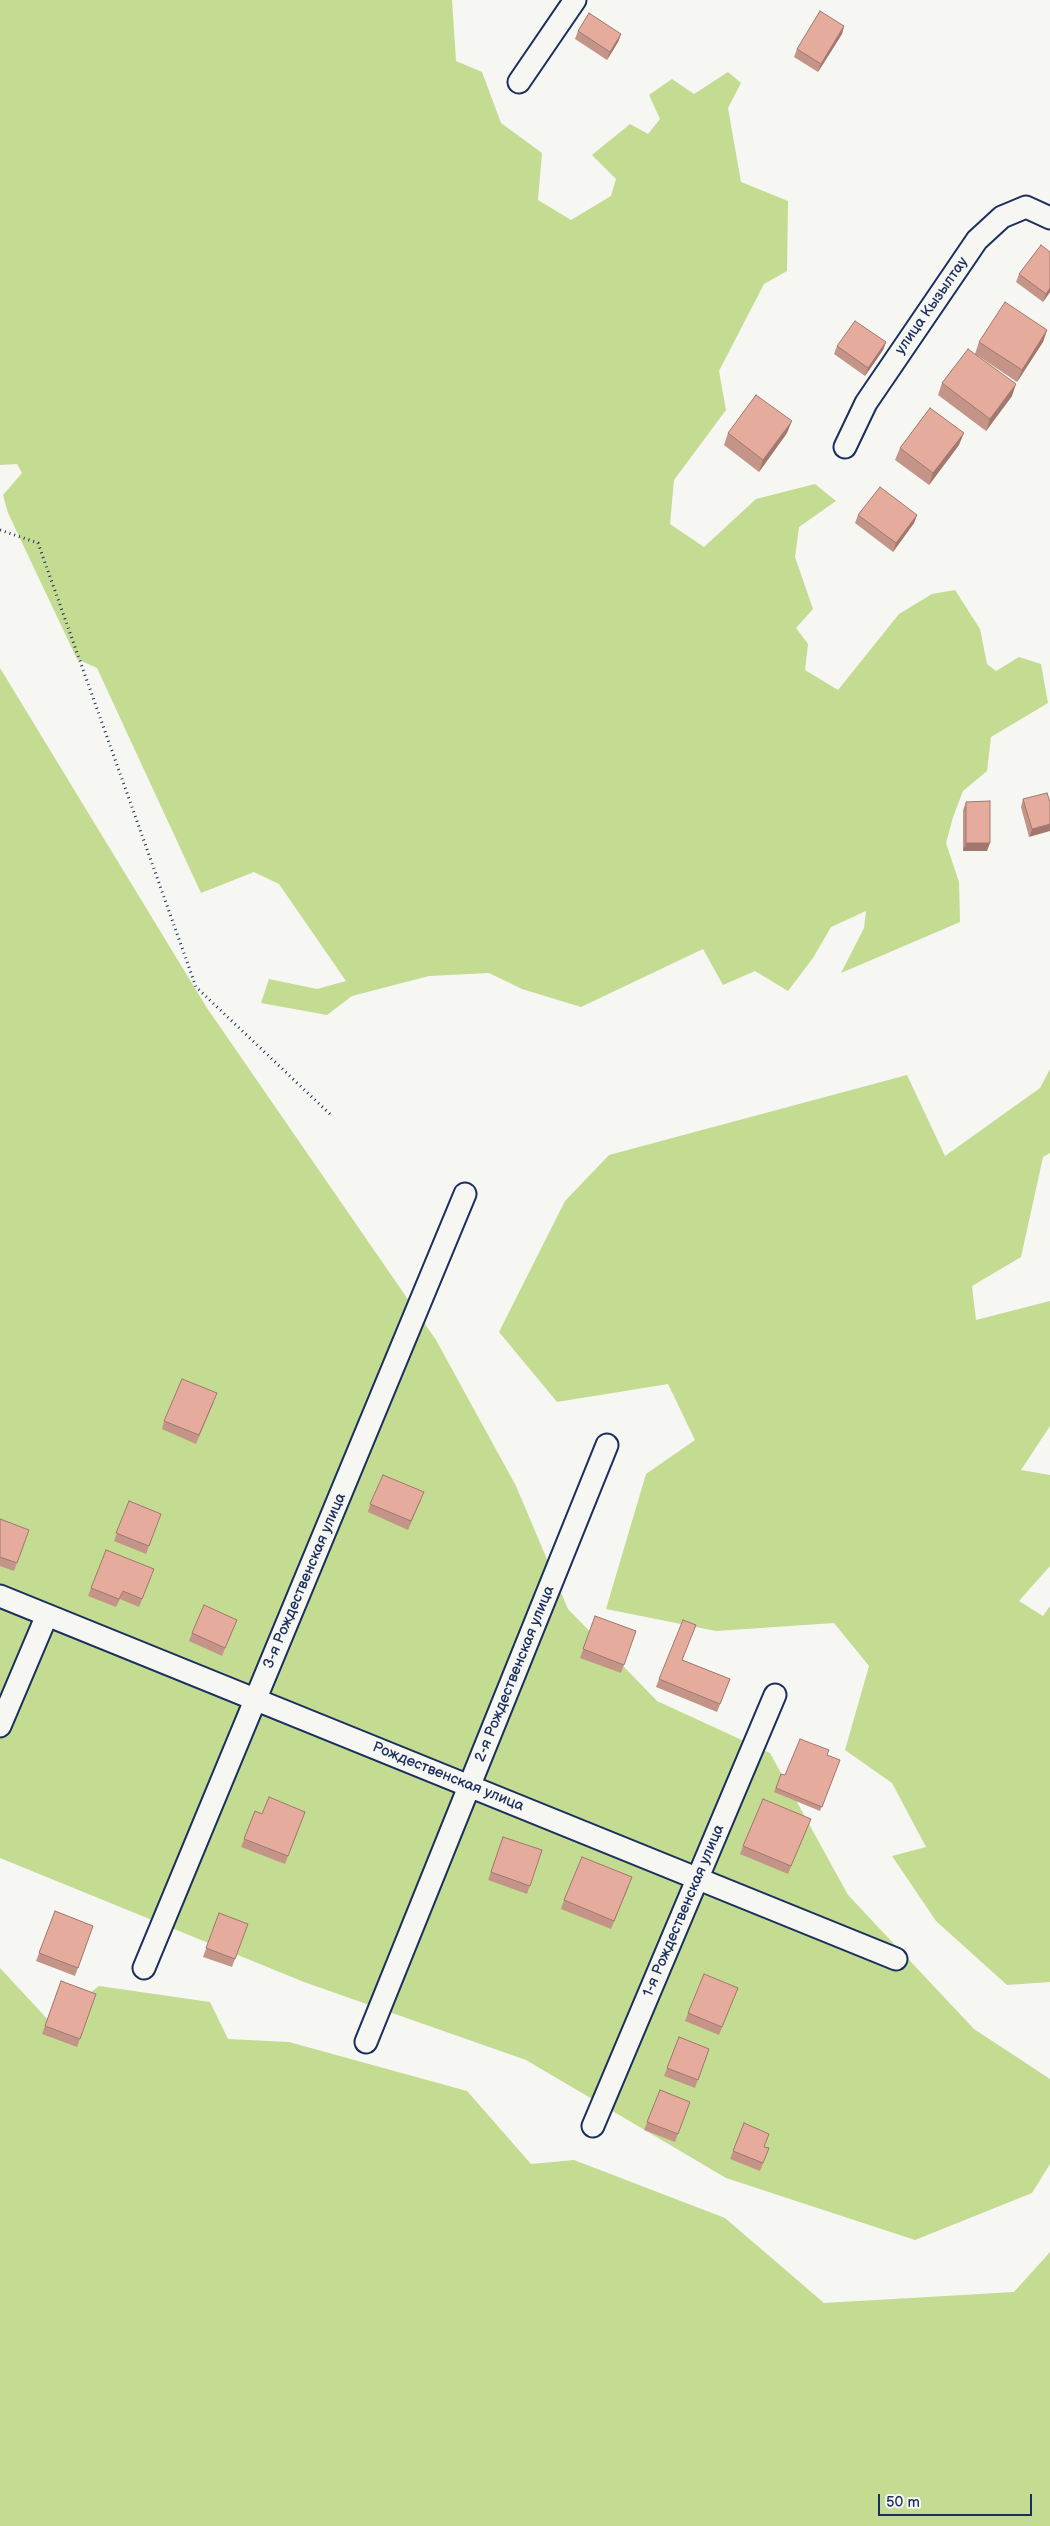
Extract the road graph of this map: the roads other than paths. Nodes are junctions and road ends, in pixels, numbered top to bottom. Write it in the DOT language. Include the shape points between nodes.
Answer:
graph roads {
  1 [pos="575,0"];
  2 [pos="519,82"];
  3 [pos="1050,218"];
  4 [pos="845,447"];
  5 [pos="466,1194"];
  6 [pos="607,1445"];
  7 [pos="0,1596"];
  8 [pos="47,1615"];
  9 [pos="775,1695"];
  10 [pos="256,1699"];
  11 [pos="0,1726"];
  12 [pos="470,1786"];
  13 [pos="697,1878"];
  14 [pos="896,1959"];
  15 [pos="144,1968"];
  16 [pos="366,2042"];
  17 [pos="592,2126"];
  1 -- 2 [label="street"];
  3 -- 4 [label="street, улица Кызылтау" via="1026,207 1002,217 978,240 866,403"];
  5 -- 10 [label="street, 3-я Рождественская улица"];
  6 -- 12 [label="street, 2-я Рождественская улица"];
  7 -- 8 [label="street, Рождественская улица"];
  8 -- 10 [label="street, Рождественская улица"];
  8 -- 11 [label="street"];
  9 -- 13 [label="street, 1-я Рождественская улица"];
  10 -- 12 [label="street, Рождественская улица"];
  10 -- 15 [label="street, 3-я Рождественская улица"];
  12 -- 13 [label="street, Рождественская улица"];
  12 -- 16 [label="street, 2-я Рождественская улица"];
  13 -- 14 [label="street, Рождественская улица"];
  13 -- 17 [label="street, 1-я Рождественская улица"];
}
